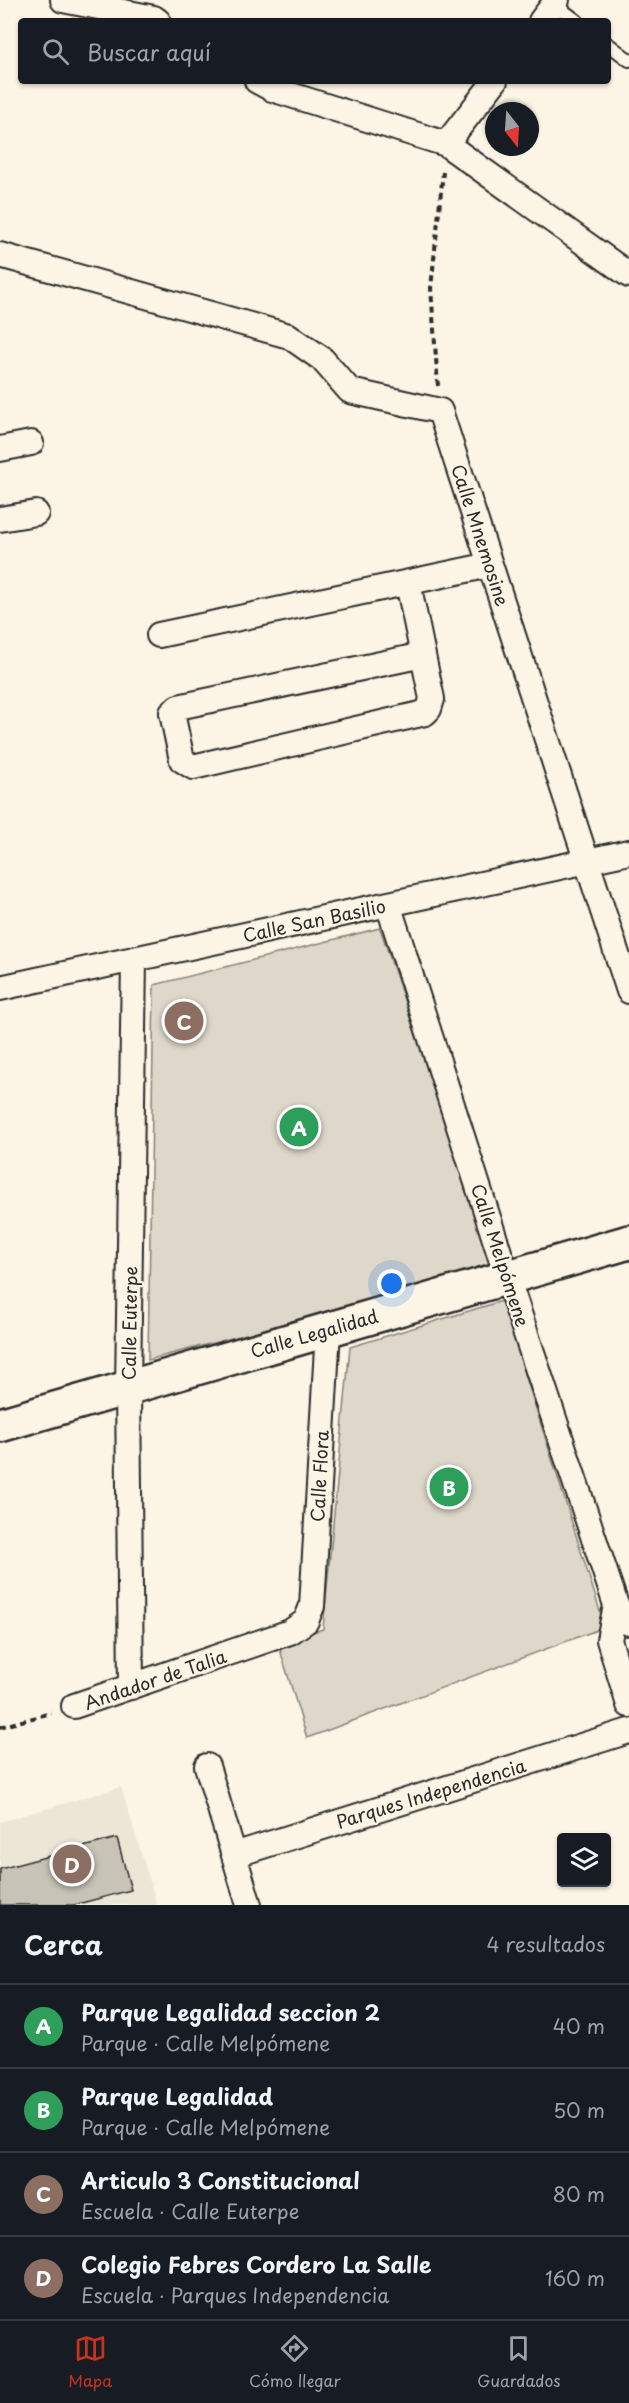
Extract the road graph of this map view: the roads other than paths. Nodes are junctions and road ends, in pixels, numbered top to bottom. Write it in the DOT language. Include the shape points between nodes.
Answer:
graph roads {
  1 [pos="63,0"];
  2 [pos="551,8"];
  3 [pos="158,13"];
  4 [pos="571,18"];
  5 [pos="611,46"];
  6 [pos="629,60"];
  7 [pos="263,84"];
  8 [pos="493,84"];
  9 [pos="446,144"];
  10 [pos="0,255"];
  11 [pos="629,275"];
  12 [pos="31,443"];
  13 [pos="0,449"];
  14 [pos="36,513"];
  15 [pos="0,519"];
  16 [pos="490,565"];
  17 [pos="408,583"];
  18 [pos="159,635"];
  19 [pos="423,655"];
  20 [pos="629,852"];
  21 [pos="587,861"];
  22 [pos="388,904"];
  23 [pos="134,959"];
  24 [pos="0,988"];
  25 [pos="629,991"];
  26 [pos="629,1242"];
  27 [pos="507,1277"];
  28 [pos="328,1330"];
  29 [pos="128,1388"];
  30 [pos="0,1425"];
  31 [pos="622,1614"];
  32 [pos="306,1621"];
  33 [pos="131,1687"];
  34 [pos="629,1705"];
  35 [pos="74,1706"];
  36 [pos="629,1731"];
  37 [pos="207,1766"];
  38 [pos="234,1855"];
  39 [pos="249,1905"];
  1 -- 3 [label="street"];
  2 -- 4 [label="lane"];
  5 -- 6 [label="lane"];
  7 -- 9 [label="street"];
  8 -- 9 [label="street"];
  9 -- 11 [label="street"];
  10 -- 16 [label="street, Calle Mnemosine" via="289,336 322,359 350,391 440,411"];
  12 -- 13 [label="street"];
  14 -- 15 [label="street"];
  16 -- 17 [label="street"];
  16 -- 21 [label="street, Calle Mnemosine"];
  17 -- 18 [label="street"];
  17 -- 19 [label="street"];
  19 -- 19 [label="street" via="178,707 172,713 182,760 193,767 425,713 432,699"];
  20 -- 21 [label="street, Calle San Basilio"];
  21 -- 22 [label="street, Calle San Basilio"];
  21 -- 25 [label="street, Calle Mnemosine"];
  22 -- 23 [label="street, Calle San Basilio"];
  22 -- 27 [label="street, Calle Melpómene"];
  23 -- 24 [label="street, Calle San Basilio"];
  23 -- 29 [label="street, Calle Euterpe"];
  26 -- 27 [label="street, Calle Legalidad"];
  27 -- 28 [label="street, Calle Legalidad"];
  27 -- 31 [label="street, Calle Melpómene"];
  28 -- 29 [label="street, Calle Legalidad"];
  28 -- 32 [label="street, Calle Flora" via="312,1606"];
  29 -- 30 [label="street, Calle Legalidad"];
  29 -- 33 [label="street, Calle Euterpe"];
  31 -- 34 [label="street" via="609,1640"];
  32 -- 33 [label="street, Andador de Talia" via="290,1632"];
  33 -- 35 [label="street, Andador de Talia"];
  36 -- 38 [label="street, Parques Independencia"];
  37 -- 38 [label="street"];
  38 -- 39 [label="street"];
}
